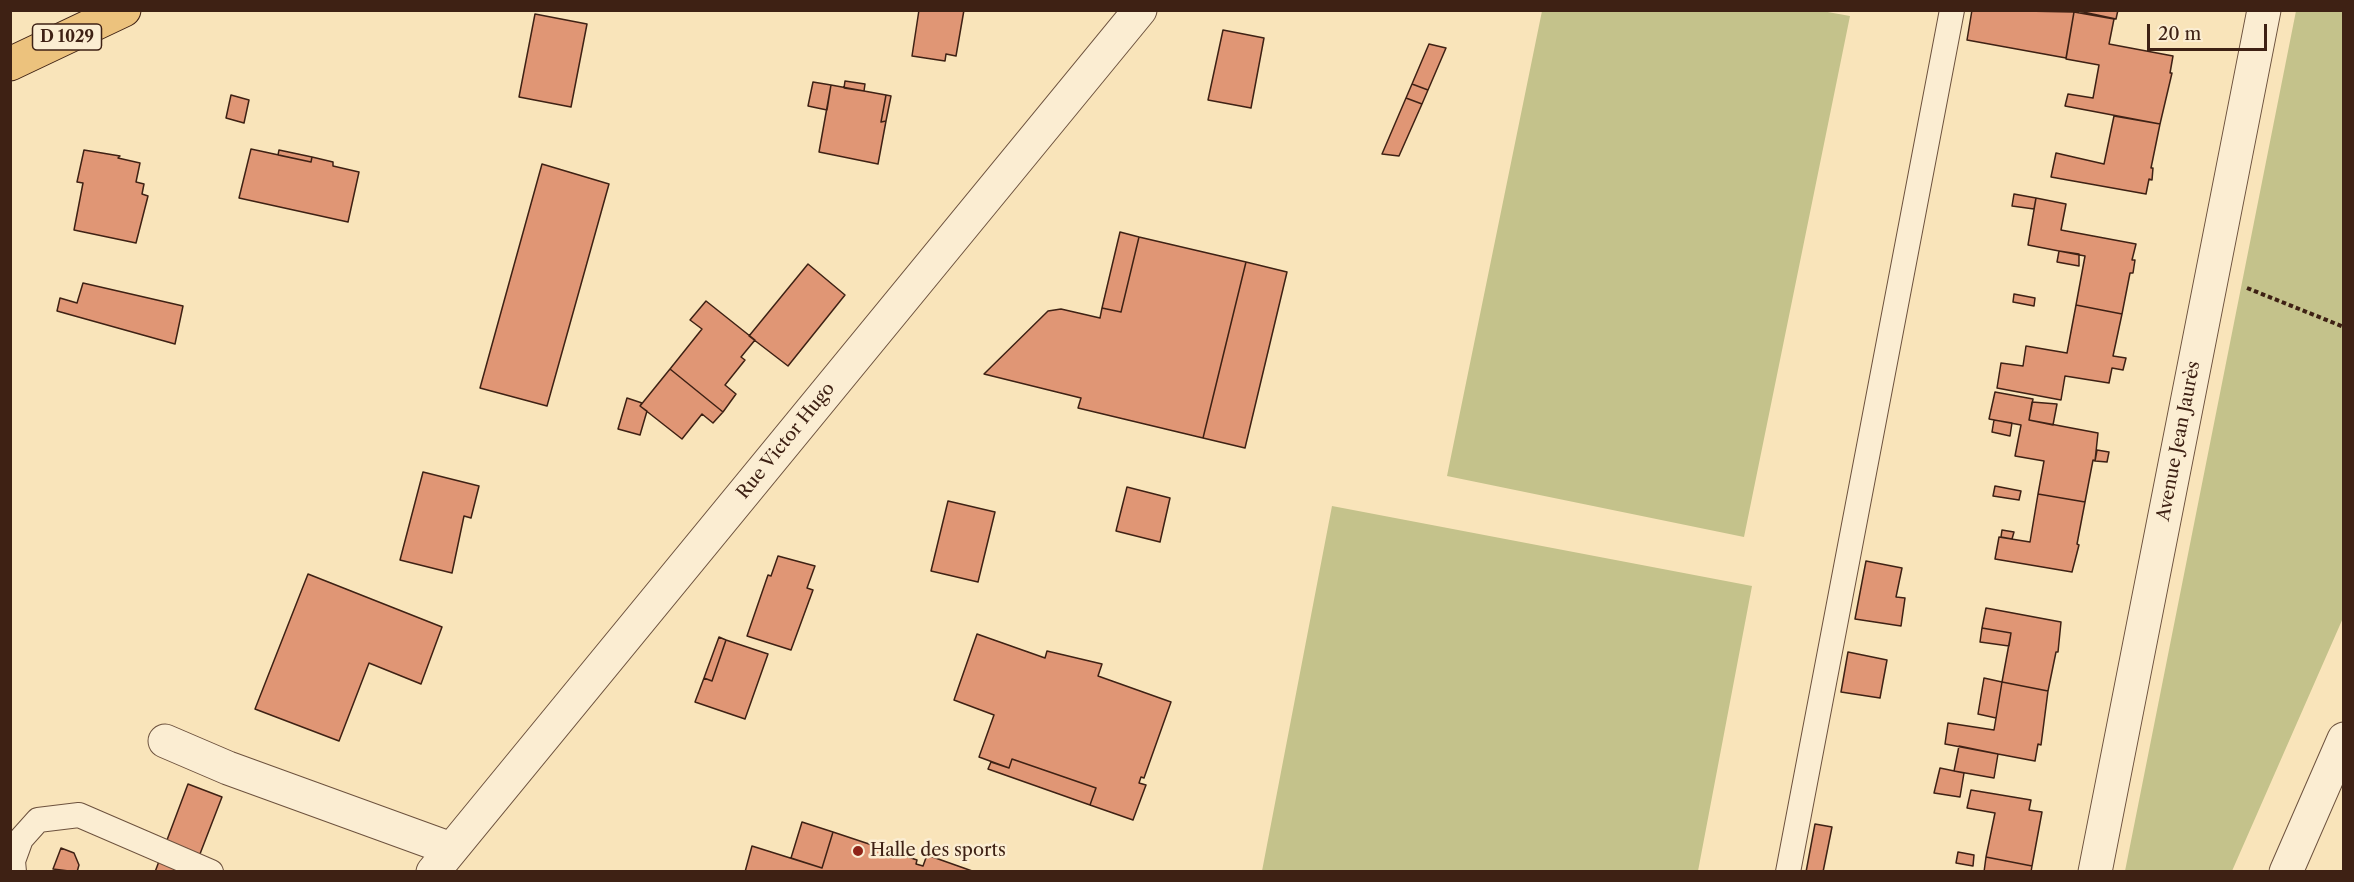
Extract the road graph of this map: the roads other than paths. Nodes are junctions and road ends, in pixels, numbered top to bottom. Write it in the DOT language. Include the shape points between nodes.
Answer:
graph roads {
  1 [pos="124,10"];
  2 [pos="1140,10"];
  3 [pos="1953,10"];
  4 [pos="2264,10"];
  5 [pos="10,64"];
  6 [pos="2343,739"];
  7 [pos="165,741"];
  8 [pos="442,860"];
  9 [pos="14,872"];
  10 [pos="211,872"];
  11 [pos="1788,872"];
  12 [pos="2096,872"];
  13 [pos="2286,872"];
  1 -- 5 [label="main road, D 1029"];
  2 -- 8 [label="street, Rue Victor Hugo"];
  3 -- 11 [label="lane"];
  4 -- 12 [label="street, Avenue Jean Jaurès"];
  6 -- 13 [label="street"];
  7 -- 8 [label="street"];
  9 -- 10 [label="lane" via="13,861 21,839 38,820 79,815"];
}
